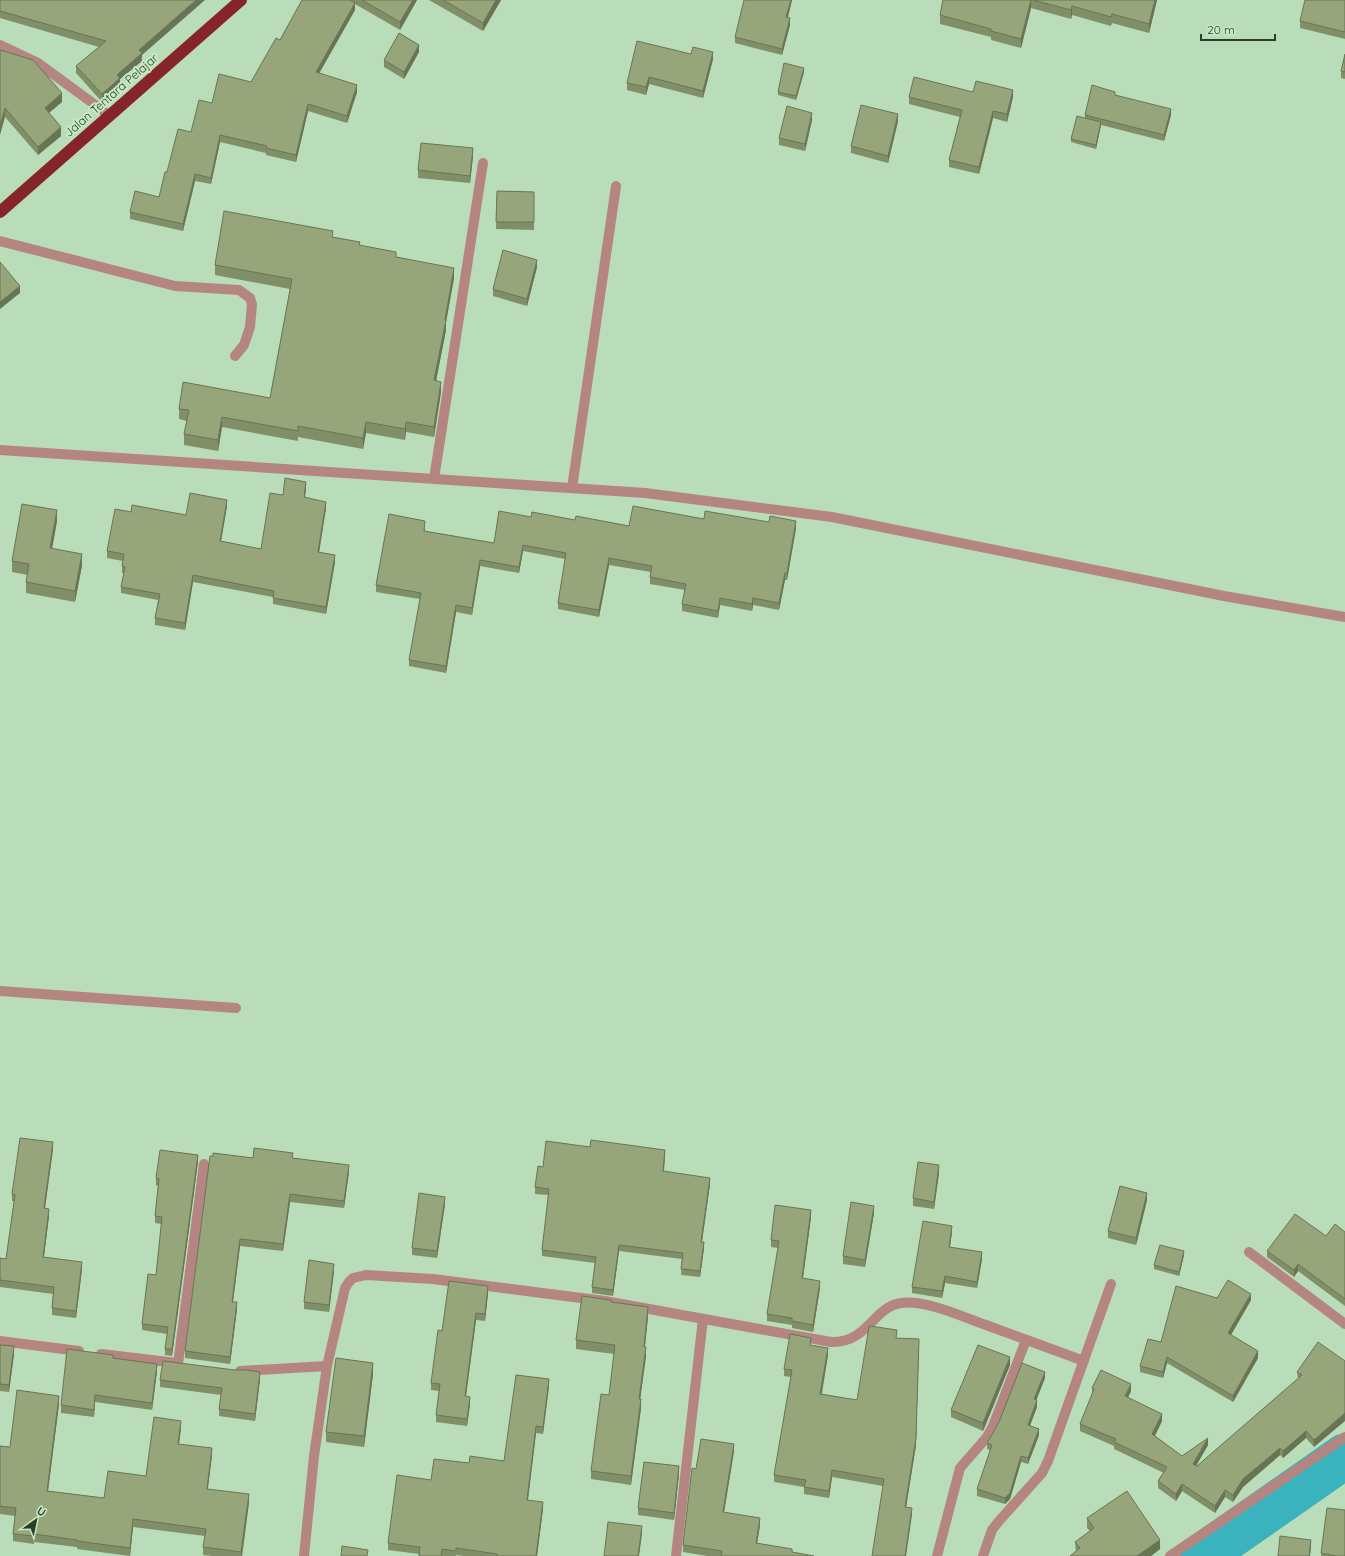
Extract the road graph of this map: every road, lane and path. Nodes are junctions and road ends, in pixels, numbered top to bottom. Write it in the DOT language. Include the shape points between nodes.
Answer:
graph roads {
  1 [pos="241,0"];
  2 [pos="0,45"];
  3 [pos="110,115"];
  4 [pos="483,163"];
  5 [pos="616,186"];
  6 [pos="0,212"];
  7 [pos="0,241"];
  8 [pos="235,356"];
  9 [pos="0,450"];
  10 [pos="434,479"];
  11 [pos="572,488"];
  12 [pos="1345,617"];
  13 [pos="0,991"];
  14 [pos="236,1008"];
  15 [pos="204,1164"];
  16 [pos="1249,1252"];
  17 [pos="1111,1284"];
  18 [pos="703,1319"];
  19 [pos="1345,1324"];
  20 [pos="1026,1340"];
  21 [pos="0,1341"];
  22 [pos="1084,1361"];
  23 [pos="327,1366"];
  24 [pos="229,1370"];
  25 [pos="1345,1437"];
  26 [pos="304,1556"];
  27 [pos="676,1556"];
  28 [pos="937,1556"];
  29 [pos="983,1556"];
  30 [pos="1170,1556"];
  1 -- 3 [label="highway, Jalan Tentara Pelajar"];
  2 -- 3 [label="street" via="38,63"];
  3 -- 6 [label="highway, Jalan Tentara Pelajar"];
  4 -- 10 [label="street"];
  5 -- 11 [label="street"];
  7 -- 8 [label="street" via="175,286 239,290 250,298 252,304 250,327 244,345"];
  9 -- 10 [label="street"];
  10 -- 11 [label="street"];
  11 -- 12 [label="street" via="645,493 832,517 1216,594"];
  13 -- 14 [label="street"];
  15 -- 21 [label="street" via="182,1364"];
  16 -- 19 [label="street"];
  17 -- 22 [label="street"];
  18 -- 20 [label="street" via="838,1342 856,1336 891,1306 912,1302 944,1310"];
  18 -- 23 [label="street" via="605,1301 433,1279 366,1275 353,1278 345,1288"];
  18 -- 27 [label="street"];
  20 -- 22 [label="street"];
  20 -- 28 [label="street" via="993,1426 987,1437 960,1468"];
  22 -- 29 [label="street" via="1042,1473 998,1521"];
  23 -- 24 [label="street"];
  23 -- 26 [label="street" via="314,1456"];
  25 -- 30 [label="street"];
}
